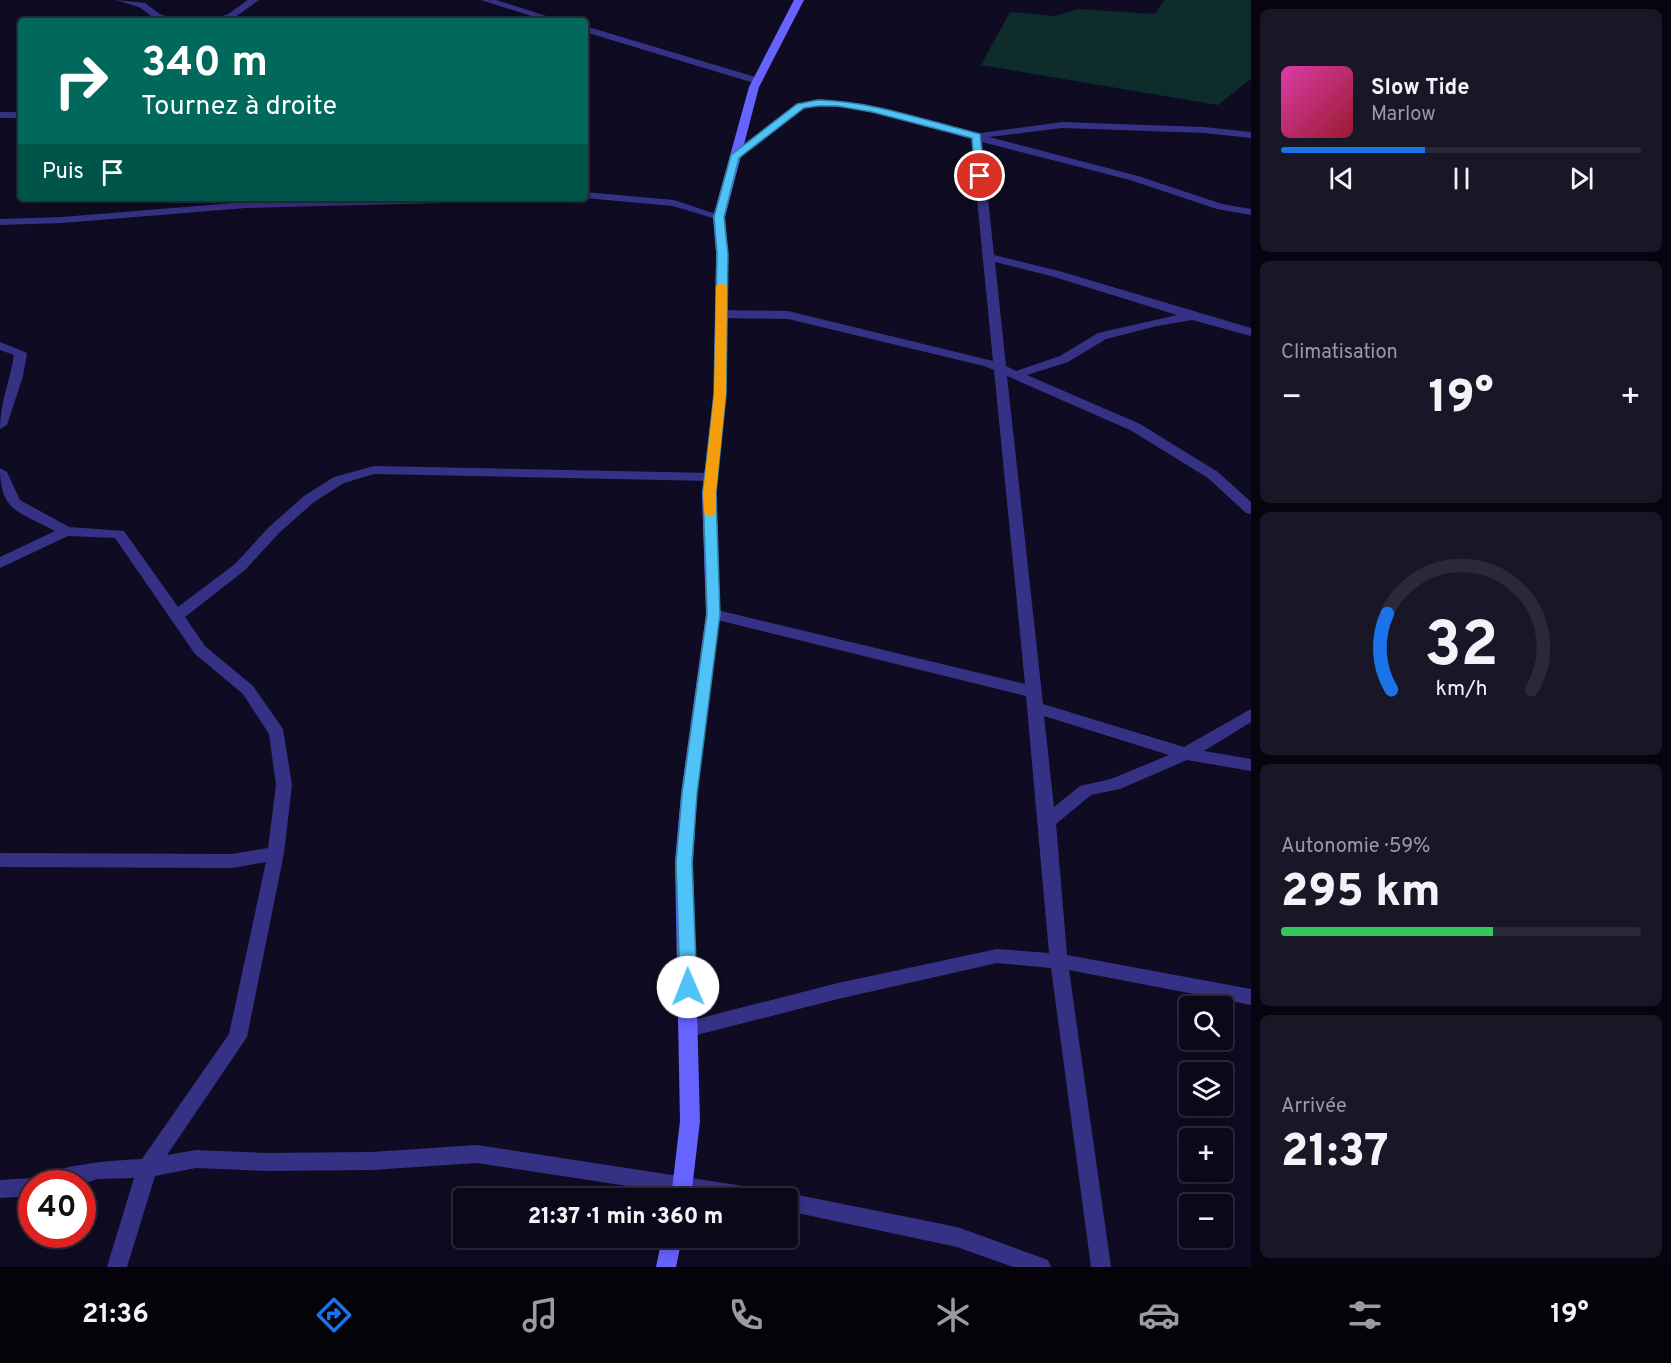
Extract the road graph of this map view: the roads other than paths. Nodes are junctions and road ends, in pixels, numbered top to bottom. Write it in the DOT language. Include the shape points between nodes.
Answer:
graph roads {
  1 [pos="121,0"];
  2 [pos="254,0"];
  3 [pos="486,0"];
  4 [pos="800,0"];
  5 [pos="164,18"];
  6 [pos="223,18"];
  7 [pos="547,18"];
  8 [pos="588,30"];
  9 [pos="758,81"];
  10 [pos="0,115"];
  11 [pos="18,115"];
  12 [pos="1251,135"];
  13 [pos="976,136"];
  14 [pos="734,157"];
  15 [pos="588,195"];
  16 [pos="400,201"];
  17 [pos="212,203"];
  18 [pos="1251,213"];
  19 [pos="719,217"];
  20 [pos="0,222"];
  21 [pos="989,257"];
  22 [pos="720,314"];
  23 [pos="1192,317"];
  24 [pos="1251,332"];
  25 [pos="0,346"];
  26 [pos="1000,368"];
  27 [pos="1016,375"];
  28 [pos="0,425"];
  29 [pos="0,472"];
  30 [pos="711,477"];
  31 [pos="1251,510"];
  32 [pos="66,531"];
  33 [pos="0,563"];
  34 [pos="713,614"];
  35 [pos="178,615"];
  36 [pos="1034,699"];
  37 [pos="1251,715"];
  38 [pos="1186,754"];
  39 [pos="1251,765"];
  40 [pos="1047,822"];
  41 [pos="276,853"];
  42 [pos="0,860"];
  43 [pos="1059,961"];
  44 [pos="1251,997"];
  45 [pos="689,1029"];
  46 [pos="147,1168"];
  47 [pos="96,1171"];
  48 [pos="18,1188"];
  49 [pos="660,1188"];
  50 [pos="682,1188"];
  51 [pos="0,1189"];
  52 [pos="798,1204"];
  53 [pos="670,1248"];
  54 [pos="117,1267"];
  55 [pos="666,1267"];
  56 [pos="1041,1267"];
  57 [pos="1101,1267"];
  1 -- 5 [label="street" via="142,5"];
  2 -- 6 [label="street"];
  3 -- 7 [label="street"];
  4 -- 9 [label="street"];
  8 -- 9 [label="street"];
  9 -- 14 [label="street"];
  10 -- 11 [label="street"];
  12 -- 13 [label="street" via="1062,125"];
  13 -- 14 [label="street" via="872,110 818,103 801,106"];
  13 -- 18 [label="street" via="1133,178 1224,209"];
  13 -- 21 [label="street"];
  14 -- 19 [label="street"];
  15 -- 19 [label="street" via="674,203"];
  16 -- 17 [label="street"];
  17 -- 20 [label="street" via="62,220"];
  19 -- 22 [label="street"];
  21 -- 23 [label="street"];
  21 -- 26 [label="street"];
  22 -- 26 [label="street" via="788,315"];
  22 -- 30 [label="street" via="720,394"];
  23 -- 24 [label="street"];
  23 -- 27 [label="street" via="1102,336 1064,359"];
  25 -- 28 [label="street" via="21,353"];
  26 -- 27 [label="street"];
  26 -- 36 [label="street"];
  27 -- 31 [label="street" via="1135,427 1213,475"];
  29 -- 32 [label="street" via="14,503"];
  30 -- 34 [label="street"];
  30 -- 35 [label="street" via="374,470 339,480 309,499 240,567"];
  32 -- 33 [label="street"];
  32 -- 35 [label="street" via="119,534"];
  34 -- 36 [label="street"];
  34 -- 45 [label="street" via="684,862"];
  35 -- 41 [label="street" via="200,650 249,690 277,733 284,785"];
  36 -- 38 [label="street"];
  36 -- 40 [label="street"];
  37 -- 38 [label="street"];
  38 -- 39 [label="street"];
  38 -- 40 [label="street" via="1114,785 1086,790"];
  40 -- 43 [label="street"];
  41 -- 42 [label="street" via="232,861"];
  41 -- 46 [label="street" via="238,1037"];
  43 -- 44 [label="street"];
  43 -- 45 [label="street" via="997,956"];
  43 -- 57 [label="street"];
  45 -- 50 [label="street" via="690,1121"];
  46 -- 47 [label="street"];
  46 -- 49 [label="street" via="196,1159 371,1161 477,1154"];
  46 -- 54 [label="street"];
  48 -- 51 [label="street"];
  52 -- 56 [label="street" via="957,1237"];
  53 -- 55 [label="street"];
}
